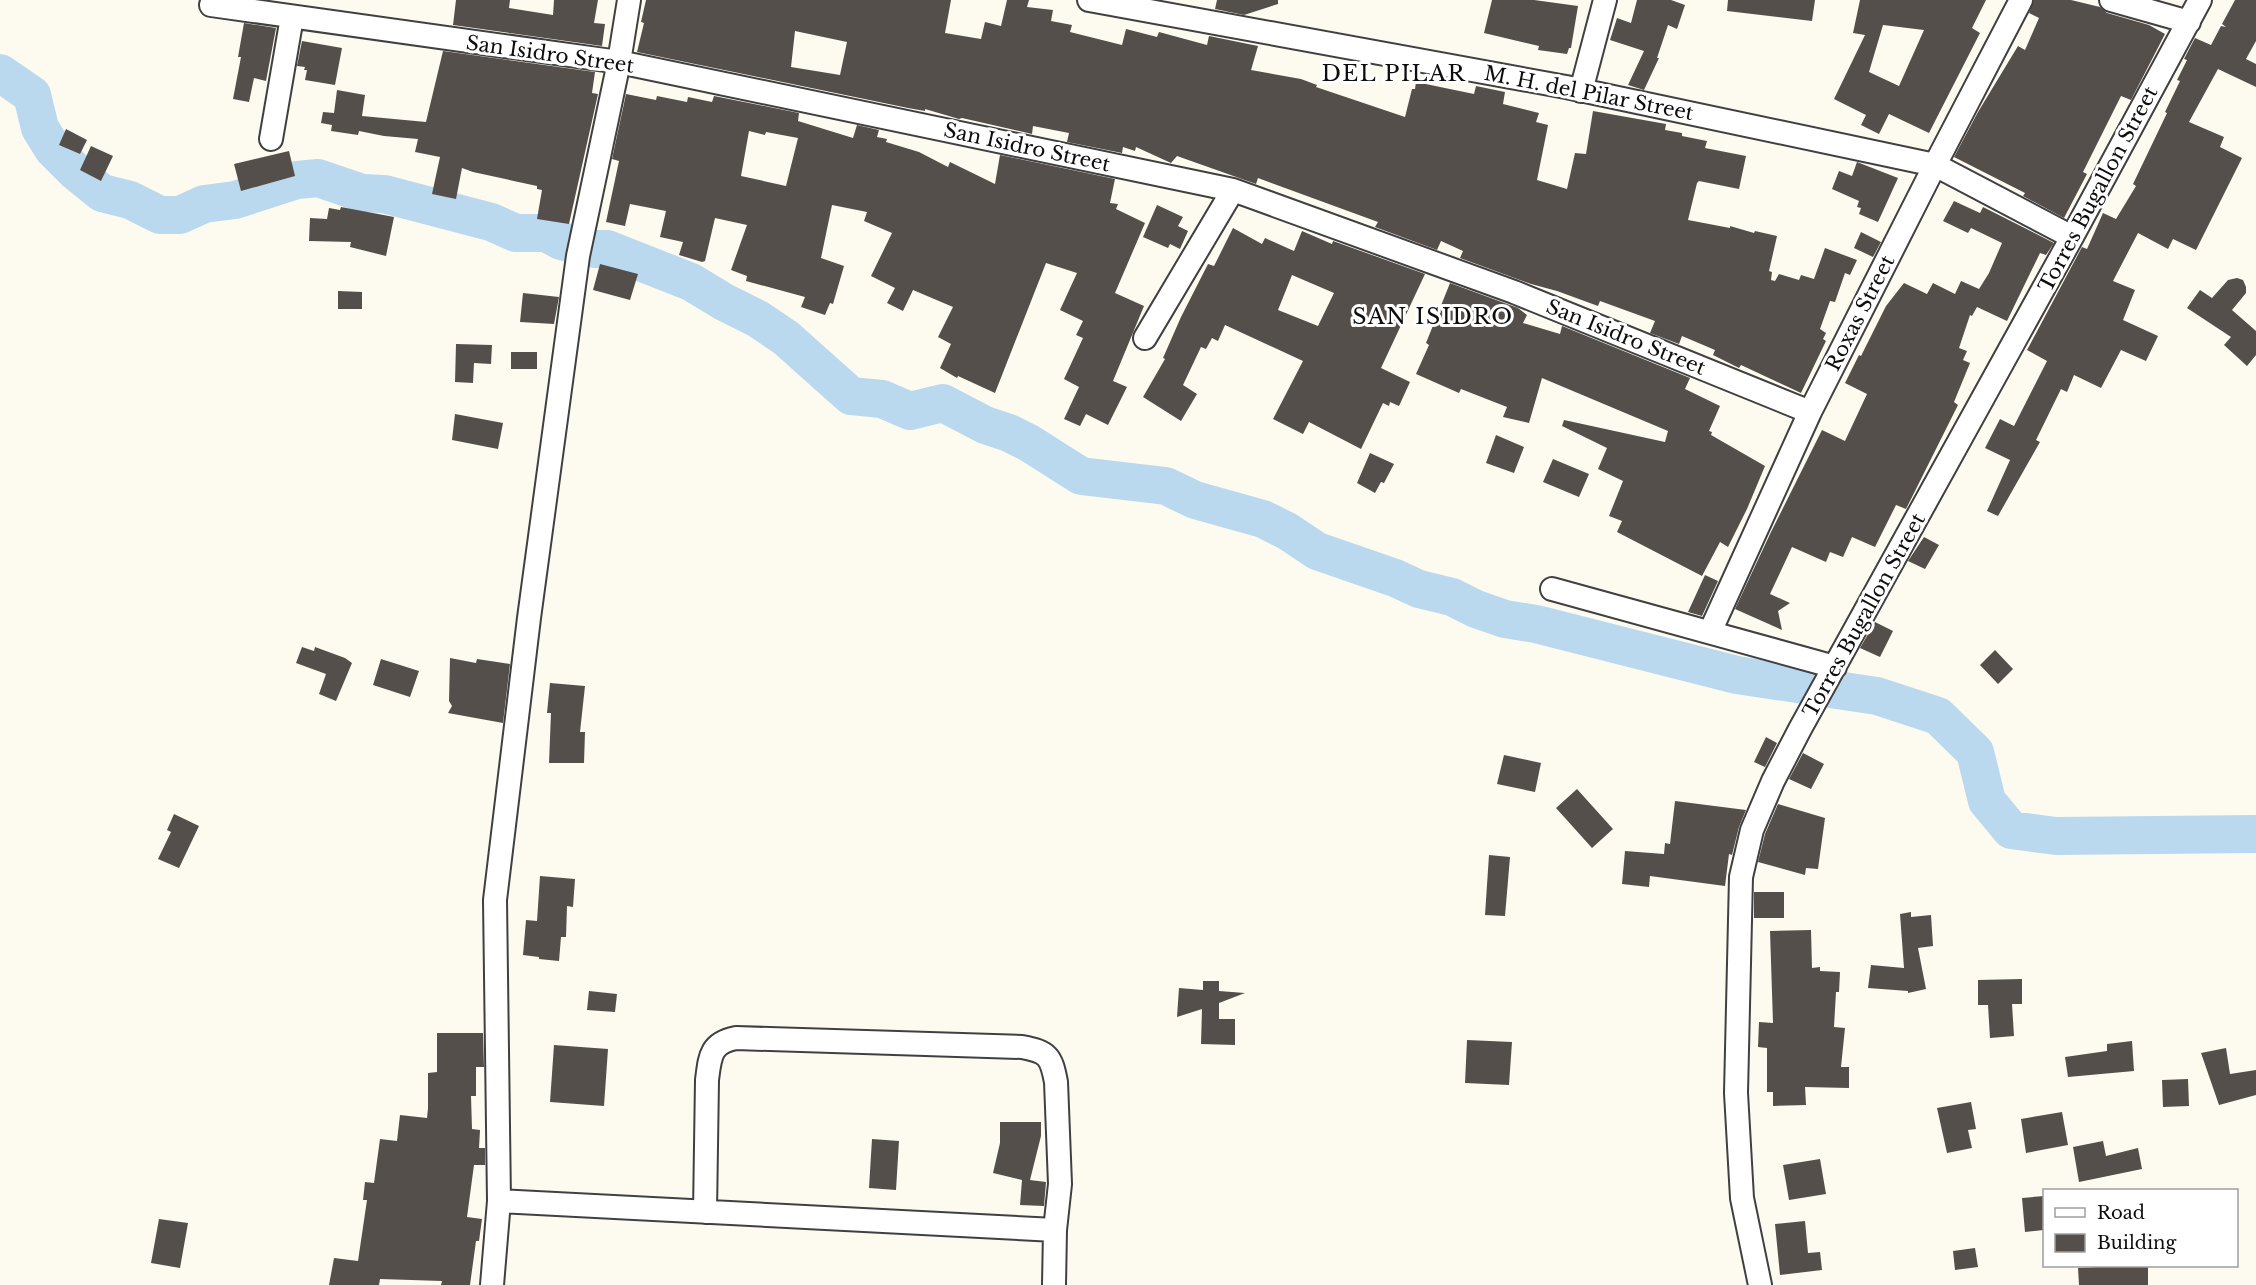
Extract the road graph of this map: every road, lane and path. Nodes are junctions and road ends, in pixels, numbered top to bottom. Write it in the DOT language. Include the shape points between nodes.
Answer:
graph roads {
  1 [pos="629,0"];
  2 [pos="1089,0"];
  3 [pos="1605,0"];
  4 [pos="2021,0"];
  5 [pos="2111,0"];
  6 [pos="2200,0"];
  7 [pos="210,5"];
  8 [pos="292,17"];
  9 [pos="2188,22"];
  10 [pos="619,62"];
  11 [pos="1581,91"];
  12 [pos="271,139"];
  13 [pos="1935,165"];
  14 [pos="1233,190"];
  15 [pos="2072,237"];
  16 [pos="1145,338"];
  17 [pos="1810,412"];
  18 [pos="1552,589"];
  19 [pos="1710,632"];
  20 [pos="1834,670"];
  21 [pos="499,1201"];
  22 [pos="705,1212"];
  23 [pos="1055,1230"];
  24 [pos="492,1285"];
  25 [pos="1054,1285"];
  26 [pos="1760,1285"];
  1 -- 10 [label="street"];
  2 -- 11 [label="street, M. H. del Pilar Street"];
  3 -- 11 [label="street"];
  4 -- 13 [label="street, Roxas Street"];
  5 -- 9 [label="street"];
  6 -- 9 [label="street, Torres Bugallon Street"];
  7 -- 8 [label="street, San Isidro Street"];
  8 -- 10 [label="street, San Isidro Street"];
  8 -- 12 [label="street"];
  9 -- 15 [label="street, Torres Bugallon Street"];
  10 -- 14 [label="street, San Isidro Street"];
  10 -- 21 [label="street" via="578,256 495,900"];
  11 -- 13 [label="street, M. H. del Pilar Street"];
  13 -- 15 [label="street, M. H. del Pilar Street"];
  13 -- 17 [label="street, Roxas Street"];
  14 -- 16 [label="street"];
  14 -- 17 [label="street, San Isidro Street" via="1514,292"];
  15 -- 20 [label="street, Torres Bugallon Street"];
  17 -- 19 [label="street, Roxas Street"];
  18 -- 19 [label="street"];
  19 -- 20 [label="street"];
  20 -- 26 [label="street, Torres Bugallon Street" via="1773,781 1752,830 1741,877 1736,1094 1742,1198"];
  21 -- 22 [label="street"];
  21 -- 24 [label="street"];
  22 -- 23 [label="street"];
  22 -- 23 [label="street" via="707,1080 715,1047 723,1040 1022,1047 1047,1055 1054,1074 1060,1184"];
  23 -- 25 [label="street"];
}
